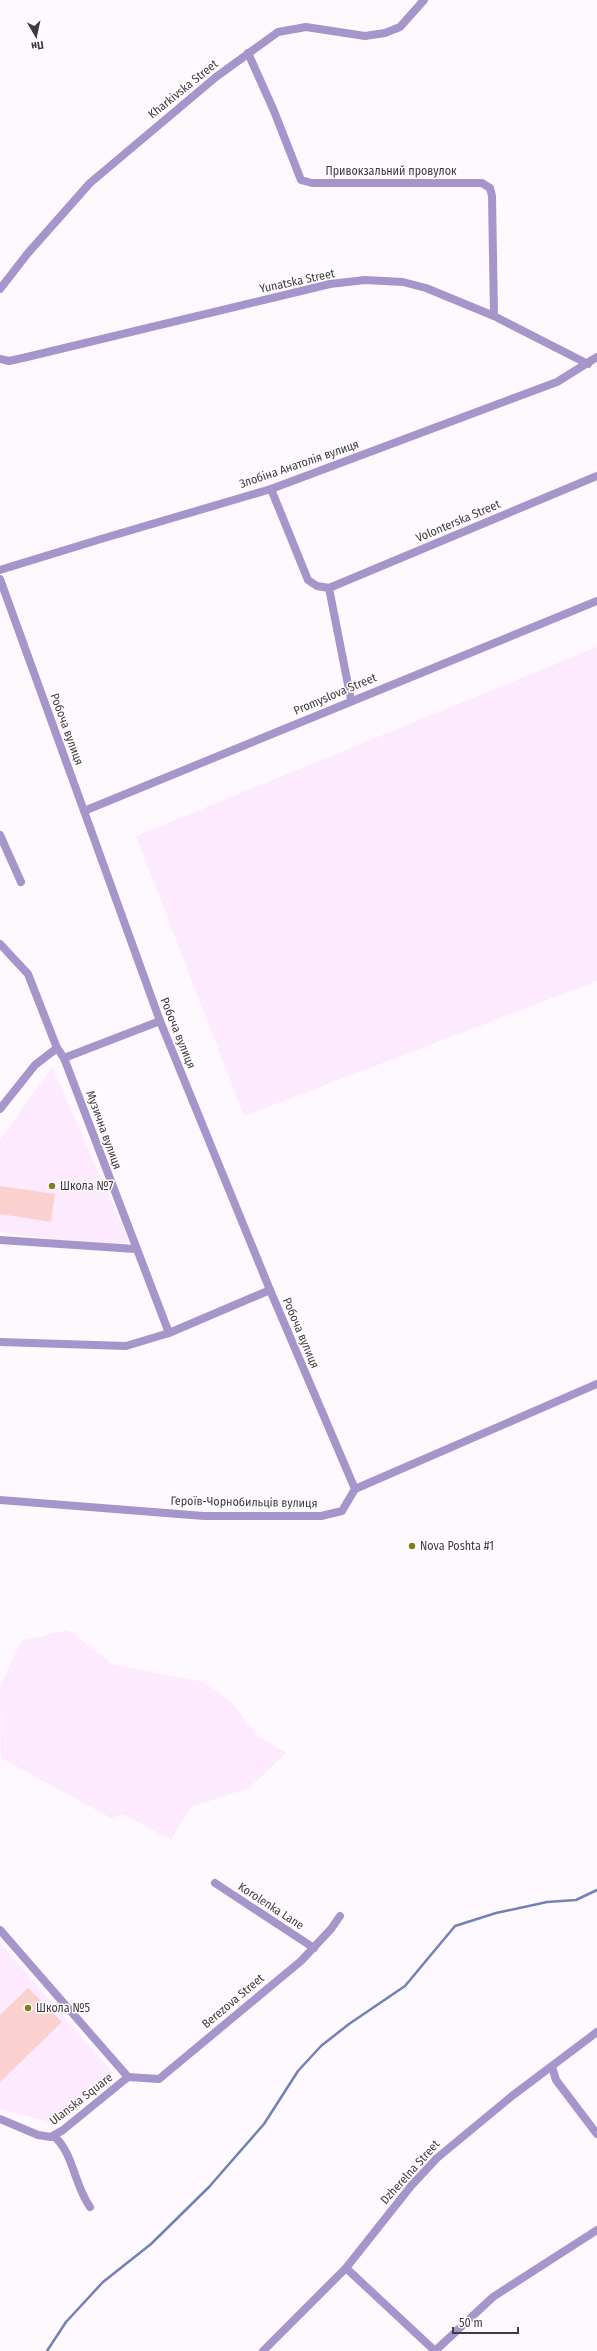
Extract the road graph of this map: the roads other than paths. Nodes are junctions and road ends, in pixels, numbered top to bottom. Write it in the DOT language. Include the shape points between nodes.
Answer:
graph roads {
  1 [pos="424,0"];
  2 [pos="248,53"];
  3 [pos="0,289"];
  4 [pos="494,316"];
  5 [pos="597,357"];
  6 [pos="0,360"];
  7 [pos="588,364"];
  8 [pos="597,476"];
  9 [pos="271,489"];
  10 [pos="0,570"];
  11 [pos="0,579"];
  12 [pos="329,588"];
  13 [pos="597,601"];
  14 [pos="351,700"];
  15 [pos="84,811"];
  16 [pos="0,835"];
  17 [pos="21,882"];
  18 [pos="0,944"];
  19 [pos="160,1021"];
  20 [pos="57,1048"];
  21 [pos="64,1058"];
  22 [pos="0,1109"];
  23 [pos="0,1240"];
  24 [pos="135,1249"];
  25 [pos="270,1290"];
  26 [pos="169,1334"];
  27 [pos="0,1342"];
  28 [pos="597,1384"];
  29 [pos="355,1488"];
  30 [pos="0,1500"];
  31 [pos="215,1883"];
  32 [pos="340,1916"];
  33 [pos="0,1930"];
  34 [pos="314,1948"];
  35 [pos="597,2032"];
  36 [pos="552,2067"];
  37 [pos="128,2077"];
  38 [pos="0,2119"];
  39 [pos="597,2134"];
  40 [pos="54,2136"];
  41 [pos="90,2207"];
  42 [pos="597,2230"];
  43 [pos="346,2268"];
  44 [pos="263,2351"];
  45 [pos="435,2351"];
  1 -- 2 [label="street, Kharkivska Street" via="400,28 385,33 365,36 306,26 292,28 278,32"];
  2 -- 3 [label="street, Kharkivska Street" via="90,183"];
  2 -- 4 [label="street, Привокзальний провулок" via="301,180 312,183 482,183 490,188"];
  4 -- 6 [label="street, Yunatska Street" via="426,288 402,282 365,280 330,284 27,357"];
  4 -- 7 [label="street, Yunatska Street"];
  5 -- 7 [label="street, Злобіна Анатолія вулиця"];
  7 -- 9 [label="street, Злобіна Анатолія вулиця" via="557,382"];
  8 -- 12 [label="street, Volonterska Street"];
  9 -- 10 [label="street, Злобіна Анатолія вулиця"];
  9 -- 12 [label="street" via="308,580 317,586"];
  11 -- 15 [label="street, Робоча вулиця"];
  12 -- 14 [label="street"];
  13 -- 14 [label="street, Promyslova Street"];
  14 -- 15 [label="street, Promyslova Street"];
  15 -- 19 [label="street, Робоча вулиця"];
  16 -- 17 [label="street"];
  18 -- 20 [label="street, Музична вулиця" via="28,974"];
  19 -- 21 [label="street"];
  19 -- 25 [label="street, Робоча вулиця"];
  20 -- 21 [label="street, Музична вулиця"];
  20 -- 22 [label="street" via="35,1065"];
  21 -- 24 [label="street, Музична вулиця"];
  23 -- 24 [label="street"];
  24 -- 26 [label="street, Музична вулиця"];
  25 -- 26 [label="street"];
  25 -- 29 [label="street, Робоча вулиця"];
  26 -- 27 [label="street" via="126,1346"];
  28 -- 29 [label="street"];
  29 -- 30 [label="street, Героїв-Чорнобильців вулиця" via="342,1511 321,1516 204,1516"];
  31 -- 34 [label="street, Korolenka Lane"];
  32 -- 34 [label="street, Berezova Street"];
  33 -- 37 [label="street, Ulanska Square"];
  34 -- 37 [label="street, Berezova Street" via="159,2079"];
  35 -- 36 [label="street, Dzherelna Street"];
  36 -- 39 [label="street" via="556,2080"];
  36 -- 43 [label="street, Dzherelna Street" via="512,2096 437,2158 410,2186"];
  37 -- 40 [label="street, Ulanska Square"];
  38 -- 40 [label="street, Ulanska Square" via="38,2135"];
  40 -- 41 [label="street" via="63,2144 80,2193"];
  42 -- 45 [label="street" via="493,2297"];
  43 -- 44 [label="street, Dzherelna Street"];
  43 -- 45 [label="street"];
}
